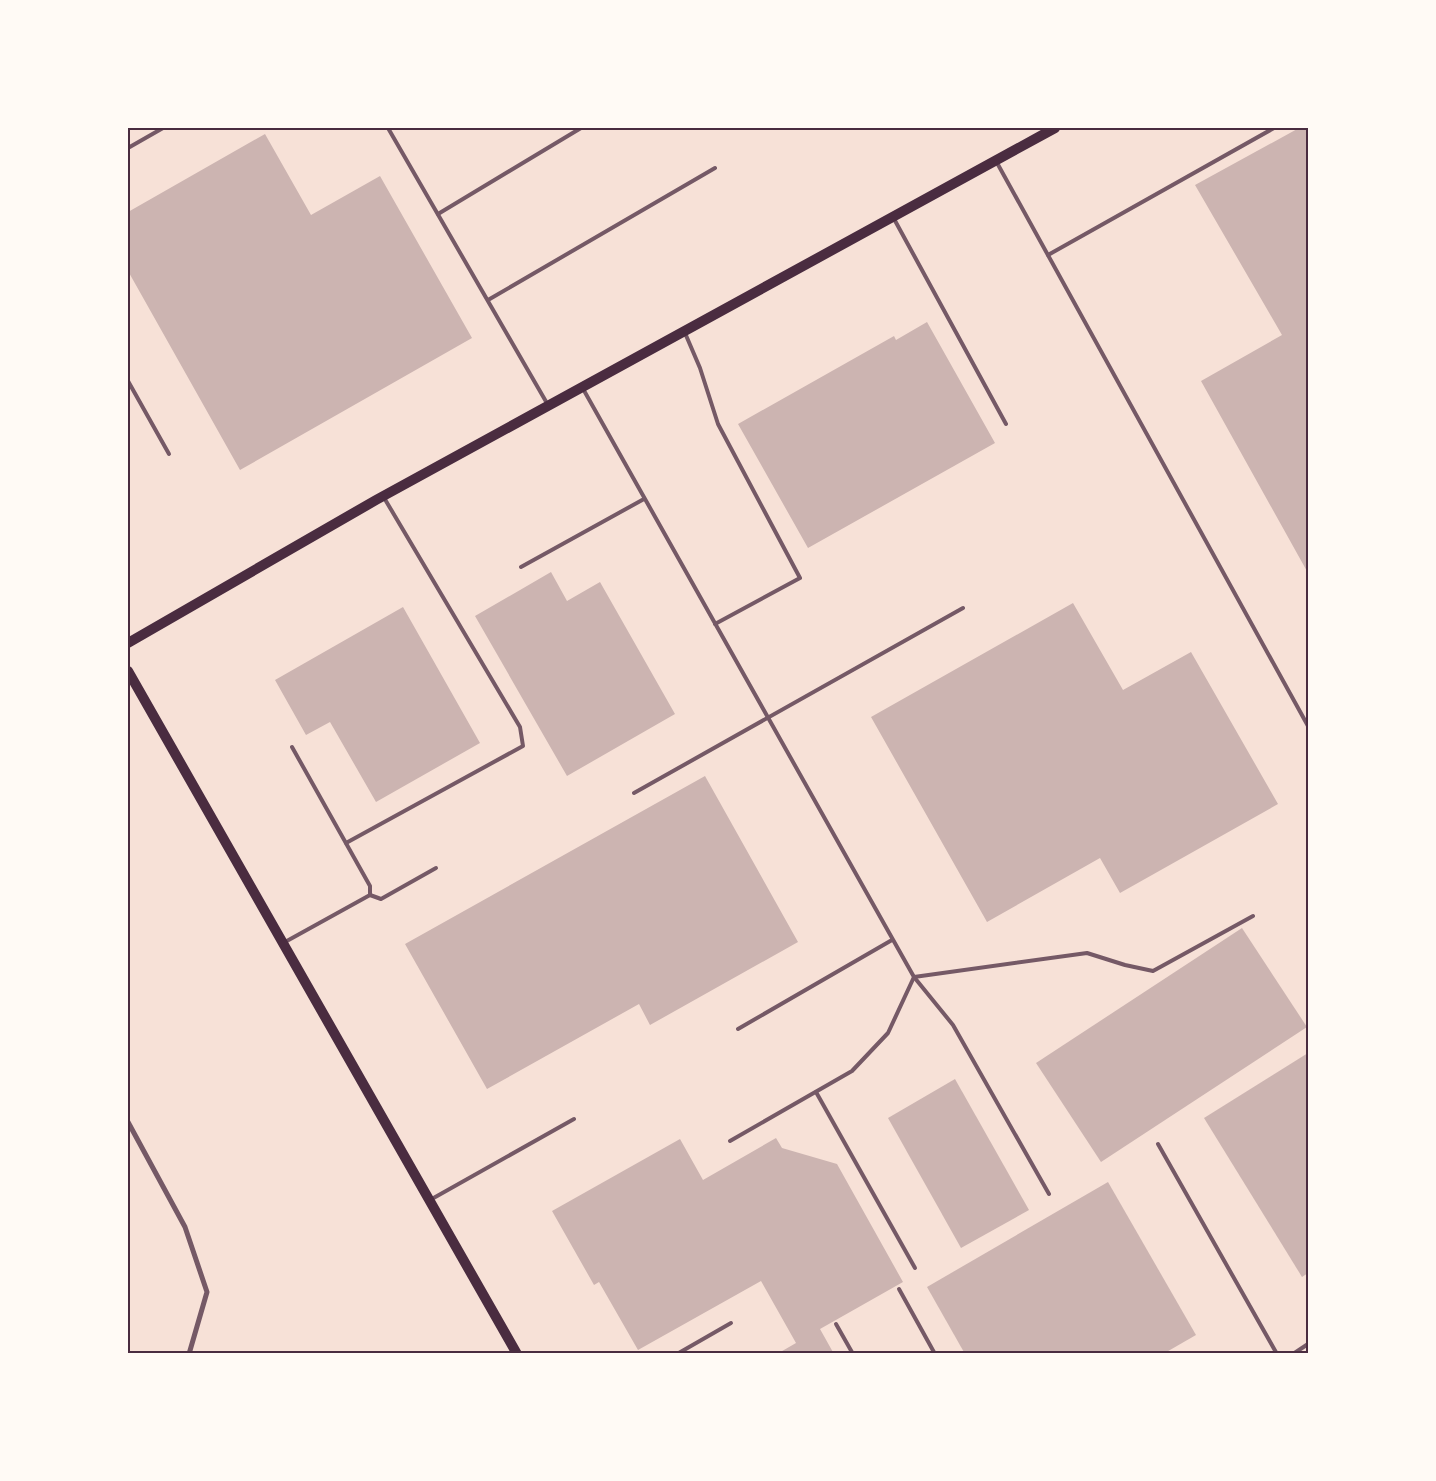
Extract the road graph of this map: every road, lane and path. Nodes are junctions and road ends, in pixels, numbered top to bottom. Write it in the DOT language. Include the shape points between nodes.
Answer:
graph roads {
  1 [pos="162,128"];
  2 [pos="388,128"];
  3 [pos="581,128"];
  4 [pos="1054,128"];
  5 [pos="1274,128"];
  6 [pos="128,148"];
  7 [pos="996,161"];
  8 [pos="715,168"];
  9 [pos="438,214"];
  10 [pos="894,217"];
  11 [pos="1048,255"];
  12 [pos="488,300"];
  13 [pos="684,331"];
  14 [pos="128,380"];
  15 [pos="582,387"];
  16 [pos="549,406"];
  17 [pos="1006,424"];
  18 [pos="169,454"];
  19 [pos="384,496"];
  20 [pos="644,499"];
  21 [pos="521,567"];
  22 [pos="963,608"];
  23 [pos="715,624"];
  24 [pos="128,643"];
  25 [pos="128,671"];
  26 [pos="768,719"];
  27 [pos="1308,726"];
  28 [pos="292,746"];
  29 [pos="634,793"];
  30 [pos="346,843"];
  31 [pos="436,868"];
  32 [pos="370,895"];
  33 [pos="1253,916"];
  34 [pos="892,940"];
  35 [pos="283,944"];
  36 [pos="914,977"];
  37 [pos="738,1029"];
  38 [pos="816,1092"];
  39 [pos="574,1119"];
  40 [pos="128,1122"];
  41 [pos="730,1140"];
  42 [pos="1158,1144"];
  43 [pos="1049,1194"];
  44 [pos="430,1200"];
  45 [pos="915,1268"];
  46 [pos="899,1289"];
  47 [pos="731,1323"];
  48 [pos="836,1324"];
  49 [pos="1308,1344"];
  50 [pos="189,1354"];
  51 [pos="517,1354"];
  52 [pos="677,1354"];
  53 [pos="853,1354"];
  54 [pos="934,1354"];
  55 [pos="1277,1354"];
  56 [pos="1293,1354"];
  1 -- 6 [label="lane"];
  2 -- 9 [label="lane"];
  3 -- 9 [label="lane"];
  4 -- 7 [label="main road"];
  5 -- 11 [label="lane"];
  7 -- 10 [label="main road"];
  7 -- 11 [label="lane"];
  8 -- 12 [label="lane"];
  9 -- 12 [label="lane"];
  10 -- 13 [label="main road"];
  10 -- 17 [label="lane"];
  11 -- 27 [label="lane"];
  12 -- 16 [label="lane"];
  13 -- 15 [label="main road"];
  13 -- 23 [label="lane" via="718,424 800,578"];
  14 -- 18 [label="lane"];
  15 -- 16 [label="main road"];
  15 -- 20 [label="lane"];
  16 -- 19 [label="main road"];
  19 -- 24 [label="main road"];
  19 -- 30 [label="lane" via="520,727 523,746"];
  20 -- 21 [label="lane"];
  20 -- 23 [label="lane"];
  22 -- 26 [label="lane"];
  23 -- 26 [label="lane"];
  25 -- 35 [label="main road"];
  26 -- 29 [label="lane"];
  26 -- 34 [label="lane"];
  28 -- 30 [label="lane"];
  30 -- 32 [label="lane" via="370,886"];
  31 -- 32 [label="lane" via="381,899"];
  32 -- 35 [label="lane"];
  33 -- 36 [label="lane" via="1153,971 1087,953"];
  34 -- 36 [label="lane"];
  34 -- 37 [label="lane"];
  35 -- 44 [label="main road"];
  36 -- 38 [label="lane" via="888,1033 852,1071"];
  36 -- 43 [label="lane" via="953,1025"];
  38 -- 41 [label="lane"];
  38 -- 45 [label="lane"];
  39 -- 44 [label="lane"];
  40 -- 50 [label="street" via="185,1227 207,1292"];
  42 -- 55 [label="lane"];
  44 -- 51 [label="main road"];
  46 -- 54 [label="lane"];
  47 -- 52 [label="lane"];
  48 -- 53 [label="lane"];
  49 -- 56 [label="lane"];
}
